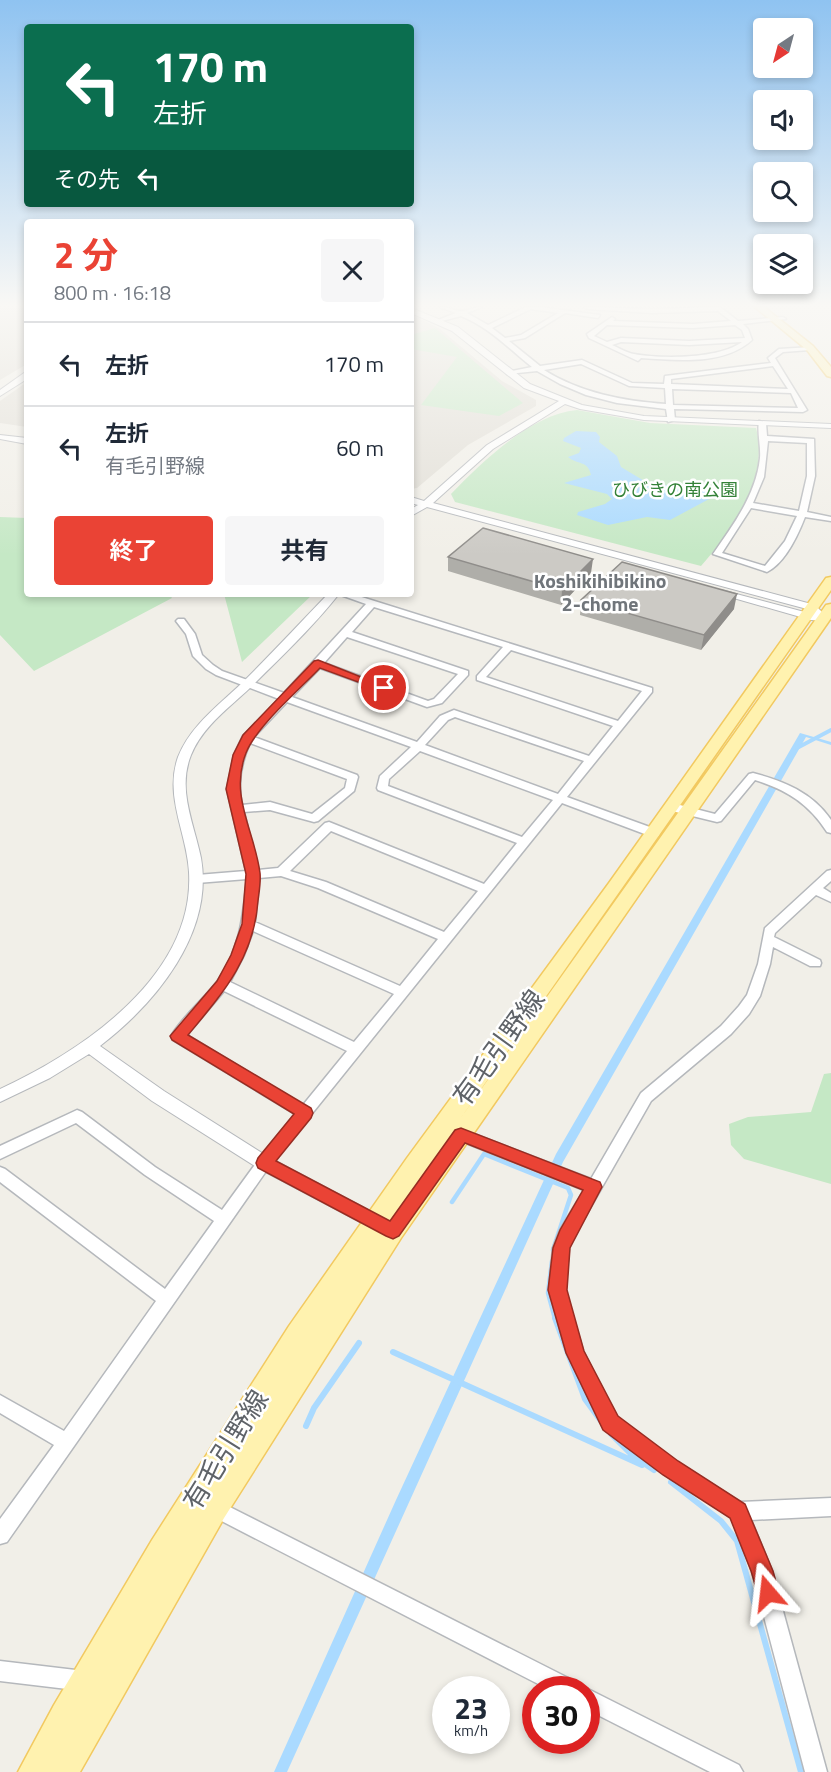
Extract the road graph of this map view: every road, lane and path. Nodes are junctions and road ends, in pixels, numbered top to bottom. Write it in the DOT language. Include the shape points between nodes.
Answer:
graph roads {
  1 [pos="535,390"];
  2 [pos="579,390"];
  3 [pos="667,390"];
  4 [pos="760,390"];
  5 [pos="793,391"];
  6 [pos="563,402"];
  7 [pos="669,406"];
  8 [pos="671,420"];
  9 [pos="762,423"];
  10 [pos="831,426"];
  11 [pos="0,429"];
  12 [pos="24,433"];
  13 [pos="0,437"];
  14 [pos="763,438"];
  15 [pos="24,441"];
  16 [pos="426,504"];
  17 [pos="749,505"];
  18 [pos="414,507"];
  19 [pos="414,509"];
  20 [pos="802,515"];
  21 [pos="831,519"];
  22 [pos="831,581"];
  23 [pos="331,597"];
  24 [pos="353,597"];
  25 [pos="372,603"];
  26 [pos="818,613"];
  27 [pos="181,621"];
  28 [pos="346,633"];
  29 [pos="509,646"];
  30 [pos="318,664"];
  31 [pos="247,684"];
  32 [pos="286,698"];
  33 [pos="620,725"];
  34 [pos="247,738"];
  35 [pos="419,746"];
  36 [pos="591,760"];
  37 [pos="561,798"];
  38 [pos="237,809"];
  39 [pos="679,810"];
  40 [pos="831,829"];
  41 [pos="654,832"];
  42 [pos="525,842"];
  43 [pos="281,872"];
  44 [pos="253,874"];
  45 [pos="831,874"];
  46 [pos="197,879"];
  47 [pos="814,889"];
  48 [pos="486,890"];
  49 [pos="831,898"];
  50 [pos="249,924"];
  51 [pos="447,938"];
  52 [pos="768,939"];
  53 [pos="815,963"];
  54 [pos="222,984"];
  55 [pos="402,992"];
  56 [pos="89,1046"];
  57 [pos="357,1049"];
  58 [pos="0,1096"];
  59 [pos="305,1113"];
  60 [pos="461,1135"];
  61 [pos="0,1153"];
  62 [pos="264,1163"];
  63 [pos="0,1173"];
  64 [pos="594,1187"];
  65 [pos="224,1220"];
  66 [pos="384,1226"];
  67 [pos="167,1300"];
  68 [pos="0,1403"];
  69 [pos="66,1442"];
  70 [pos="831,1507"];
  71 [pos="214,1508"];
  72 [pos="738,1511"];
  73 [pos="0,1535"];
  74 [pos="0,1671"];
  75 [pos="544,1676"];
  76 [pos="93,1693"];
  77 [pos="600,1705"];
  78 [pos="34,1772"];
  79 [pos="63,1772"];
  80 [pos="732,1772"];
  81 [pos="816,1772"];
  1 -- 6 [label="street"];
  2 -- 7 [label="street"];
  3 -- 7 [label="street"];
  4 -- 5 [label="street"];
  5 -- 7 [label="street" via="803,410"];
  6 -- 8 [label="street"];
  6 -- 16 [label="street" via="490,447"];
  7 -- 8 [label="street"];
  8 -- 9 [label="street"];
  9 -- 10 [label="street"];
  9 -- 14 [label="street"];
  11 -- 12 [label="street"];
  13 -- 15 [label="street"];
  14 -- 17 [label="street" via="759,486"];
  14 -- 20 [label="street" via="812,441 812,476"];
  16 -- 18 [label="street"];
  16 -- 26 [label="street"];
  17 -- 20 [label="street"];
  17 -- 20 [label="street" via="717,554 767,569"];
  19 -- 26 [label="street"];
  20 -- 21 [label="street"];
  22 -- 26 [label="main road, 有毛引野線"];
  23 -- 31 [label="street"];
  24 -- 25 [label="street"];
  25 -- 28 [label="street"];
  25 -- 29 [label="street"];
  26 -- 39 [label="main road, 有毛引野線"];
  27 -- 31 [label="street" via="192,632 196,653 205,664 219,674"];
  28 -- 30 [label="street"];
  28 -- 30 [label="street" via="465,673 438,701 427,704"];
  29 -- 33 [label="street" via="648,690"];
  29 -- 33 [label="street" via="480,678"];
  30 -- 32 [label="street"];
  31 -- 32 [label="street"];
  31 -- 46 [label="street" via="193,738 179,775 178,798 195,855"];
  32 -- 34 [label="street"];
  32 -- 35 [label="street"];
  33 -- 36 [label="street"];
  34 -- 38 [label="street" via="234,772 232,789"];
  34 -- 38 [label="street" via="353,777 350,789 314,818 270,806"];
  35 -- 36 [label="street" via="444,718 454,713"];
  35 -- 37 [label="street"];
  35 -- 42 [label="street" via="384,778 382,788"];
  36 -- 37 [label="street"];
  37 -- 41 [label="street"];
  37 -- 42 [label="street"];
  38 -- 44 [label="street"];
  39 -- 40 [label="street" via="710,818 724,815 753,776 786,786 805,797"];
  39 -- 41 [label="main road, 有毛引野線"];
  39 -- 60 [label="main road, 有毛引野線"];
  41 -- 66 [label="main road, 有毛引野線"];
  42 -- 48 [label="street"];
  43 -- 44 [label="street"];
  43 -- 48 [label="street" via="329,826"];
  43 -- 51 [label="street" via="322,885"];
  44 -- 46 [label="street"];
  44 -- 50 [label="street"];
  45 -- 47 [label="street"];
  46 -- 56 [label="street" via="192,914 180,946 155,983"];
  47 -- 49 [label="street"];
  47 -- 52 [label="street" via="769,931"];
  48 -- 51 [label="street"];
  50 -- 54 [label="street"];
  50 -- 55 [label="street"];
  51 -- 55 [label="street"];
  52 -- 53 [label="street"];
  52 -- 64 [label="street" via="757,985 744,1010 726,1030 646,1097"];
  54 -- 57 [label="street"];
  54 -- 59 [label="street" via="178,1036"];
  55 -- 57 [label="street"];
  56 -- 58 [label="street" via="42,1076"];
  56 -- 62 [label="street" via="158,1096"];
  57 -- 59 [label="street"];
  59 -- 62 [label="street"];
  60 -- 64 [label="street"];
  60 -- 66 [label="main road, 有毛引野線"];
  61 -- 65 [label="street" via="77,1116"];
  62 -- 65 [label="street"];
  62 -- 66 [label="street"];
  63 -- 67 [label="street"];
  64 -- 72 [label="street" via="561,1248 557,1290 575,1353 610,1423 670,1468"];
  65 -- 67 [label="street"];
  66 -- 71 [label="main road, 有毛引野線"];
  66 -- 76 [label="main road, 有毛引野線" via="298,1335 203,1484"];
  67 -- 69 [label="street"];
  68 -- 69 [label="street"];
  69 -- 73 [label="street"];
  70 -- 72 [label="street"];
  71 -- 75 [label="street"];
  71 -- 76 [label="main road, 有毛引野線"];
  72 -- 81 [label="street" via="762,1571"];
  74 -- 76 [label="street"];
  76 -- 78 [label="main road, 有毛引野線"];
  76 -- 79 [label="main road, 有毛引野線"];
  77 -- 80 [label="street"];
}
